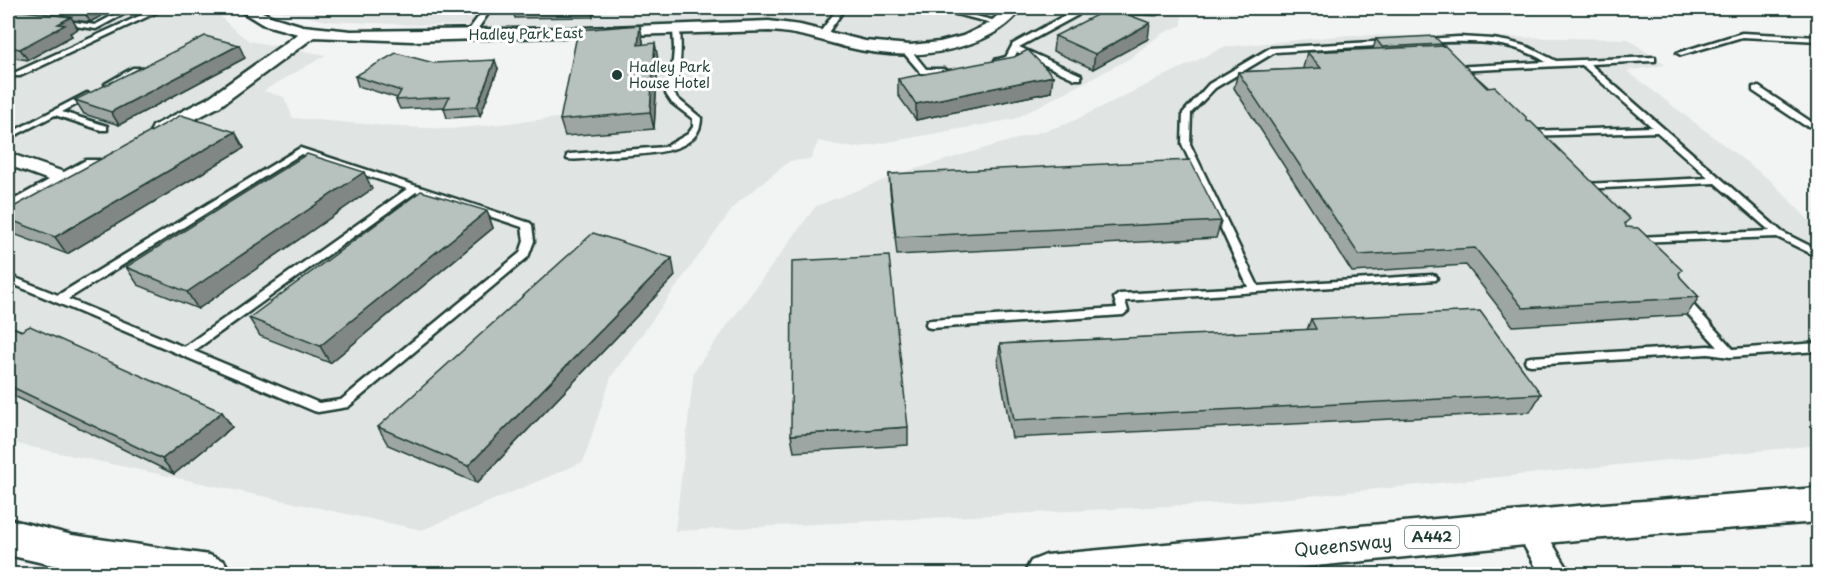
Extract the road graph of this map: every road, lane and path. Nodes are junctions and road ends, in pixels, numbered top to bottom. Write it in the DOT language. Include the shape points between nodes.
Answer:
graph roads {
  1 [pos="131,8"];
  2 [pos="162,8"];
  3 [pos="244,8"];
  4 [pos="488,8"];
  5 [pos="841,8"];
  6 [pos="936,8"];
  7 [pos="1014,8"];
  8 [pos="1068,8"];
  9 [pos="1156,12"];
  10 [pos="52,21"];
  11 [pos="1000,23"];
  12 [pos="676,30"];
  13 [pos="311,32"];
  14 [pos="469,35"];
  15 [pos="822,35"];
  16 [pos="1818,39"];
  17 [pos="1409,42"];
  18 [pos="1398,43"];
  19 [pos="1014,48"];
  20 [pos="906,50"];
  21 [pos="1681,53"];
  22 [pos="1652,59"];
  23 [pos="990,63"];
  24 [pos="1584,63"];
  25 [pos="1555,64"];
  26 [pos="958,68"];
  27 [pos="135,70"];
  28 [pos="8,74"];
  29 [pos="1078,77"];
  30 [pos="1462,77"];
  31 [pos="101,88"];
  32 [pos="1756,89"];
  33 [pos="92,93"];
  34 [pos="54,112"];
  35 [pos="1818,126"];
  36 [pos="104,128"];
  37 [pos="1660,129"];
  38 [pos="1523,134"];
  39 [pos="8,137"];
  40 [pos="146,137"];
  41 [pos="570,157"];
  42 [pos="105,158"];
  43 [pos="8,159"];
  44 [pos="64,179"];
  45 [pos="1719,180"];
  46 [pos="1578,187"];
  47 [pos="415,188"];
  48 [pos="8,211"];
  49 [pos="1779,234"];
  50 [pos="1622,241"];
  51 [pos="1818,254"];
  52 [pos="8,278"];
  53 [pos="1432,278"];
  54 [pos="1255,290"];
  55 [pos="1674,291"];
  56 [pos="58,300"];
  57 [pos="931,324"];
  58 [pos="1818,347"];
  59 [pos="184,352"];
  60 [pos="1730,353"];
  61 [pos="1531,361"];
  62 [pos="1818,505"];
  63 [pos="1528,528"];
  64 [pos="8,537"];
  65 [pos="209,574"];
  66 [pos="1047,574"];
  67 [pos="1556,574"];
  1 -- 10 [label="lane" via="96,27"];
  2 -- 28 [label="lane" via="16,74"];
  3 -- 13 [label="street, Hadley Park East" via="281,25"];
  4 -- 14 [label="lane"];
  5 -- 15 [label="lane"];
  6 -- 11 [label="lane"];
  7 -- 11 [label="street, Hadley Park East"];
  8 -- 9 [label="lane"];
  8 -- 19 [label="lane" via="1075,13"];
  11 -- 20 [label="street, Hadley Park East" via="943,47"];
  12 -- 14 [label="street, Hadley Park East"];
  12 -- 15 [label="street, Hadley Park East" via="783,26"];
  12 -- 41 [label="lane" via="676,72 670,94 697,118 691,136 668,149"];
  13 -- 14 [label="street, Hadley Park East"];
  13 -- 40 [label="street" via="214,102"];
  15 -- 20 [label="street, Hadley Park East" via="876,48"];
  16 -- 21 [label="lane" via="1742,35"];
  17 -- 25 [label="lane" via="1488,41 1521,47"];
  18 -- 54 [label="lane" via="1273,50 1212,86 1187,113 1186,144"];
  19 -- 23 [label="lane" via="1009,59"];
  19 -- 29 [label="lane"];
  20 -- 26 [label="lane" via="928,73"];
  22 -- 24 [label="lane"];
  24 -- 25 [label="lane"];
  24 -- 37 [label="lane"];
  25 -- 30 [label="lane" via="1452,66"];
  27 -- 31 [label="lane"];
  32 -- 35 [label="lane" via="1807,123"];
  33 -- 34 [label="lane"];
  34 -- 36 [label="lane"];
  34 -- 39 [label="lane"];
  37 -- 38 [label="lane"];
  37 -- 45 [label="lane"];
  42 -- 44 [label="street"];
  43 -- 44 [label="street"];
  44 -- 48 [label="street"];
  45 -- 46 [label="lane"];
  45 -- 49 [label="lane"];
  47 -- 56 [label="lane" via="300,151"];
  47 -- 59 [label="lane"];
  47 -- 59 [label="lane" via="528,225 529,241 524,255 344,404 318,408"];
  49 -- 50 [label="lane"];
  49 -- 51 [label="lane"];
  52 -- 56 [label="lane"];
  53 -- 54 [label="lane"];
  54 -- 57 [label="lane" via="1119,297 1123,311"];
  55 -- 60 [label="lane"];
  56 -- 59 [label="lane"];
  58 -- 60 [label="lane"];
  60 -- 61 [label="lane" via="1708,350"];
  62 -- 63 [label="main road, Queensway / A442"];
  63 -- 66 [label="main road, Queensway / A442"];
  63 -- 67 [label="street"];
  64 -- 65 [label="main road" via="72,553"];
}
